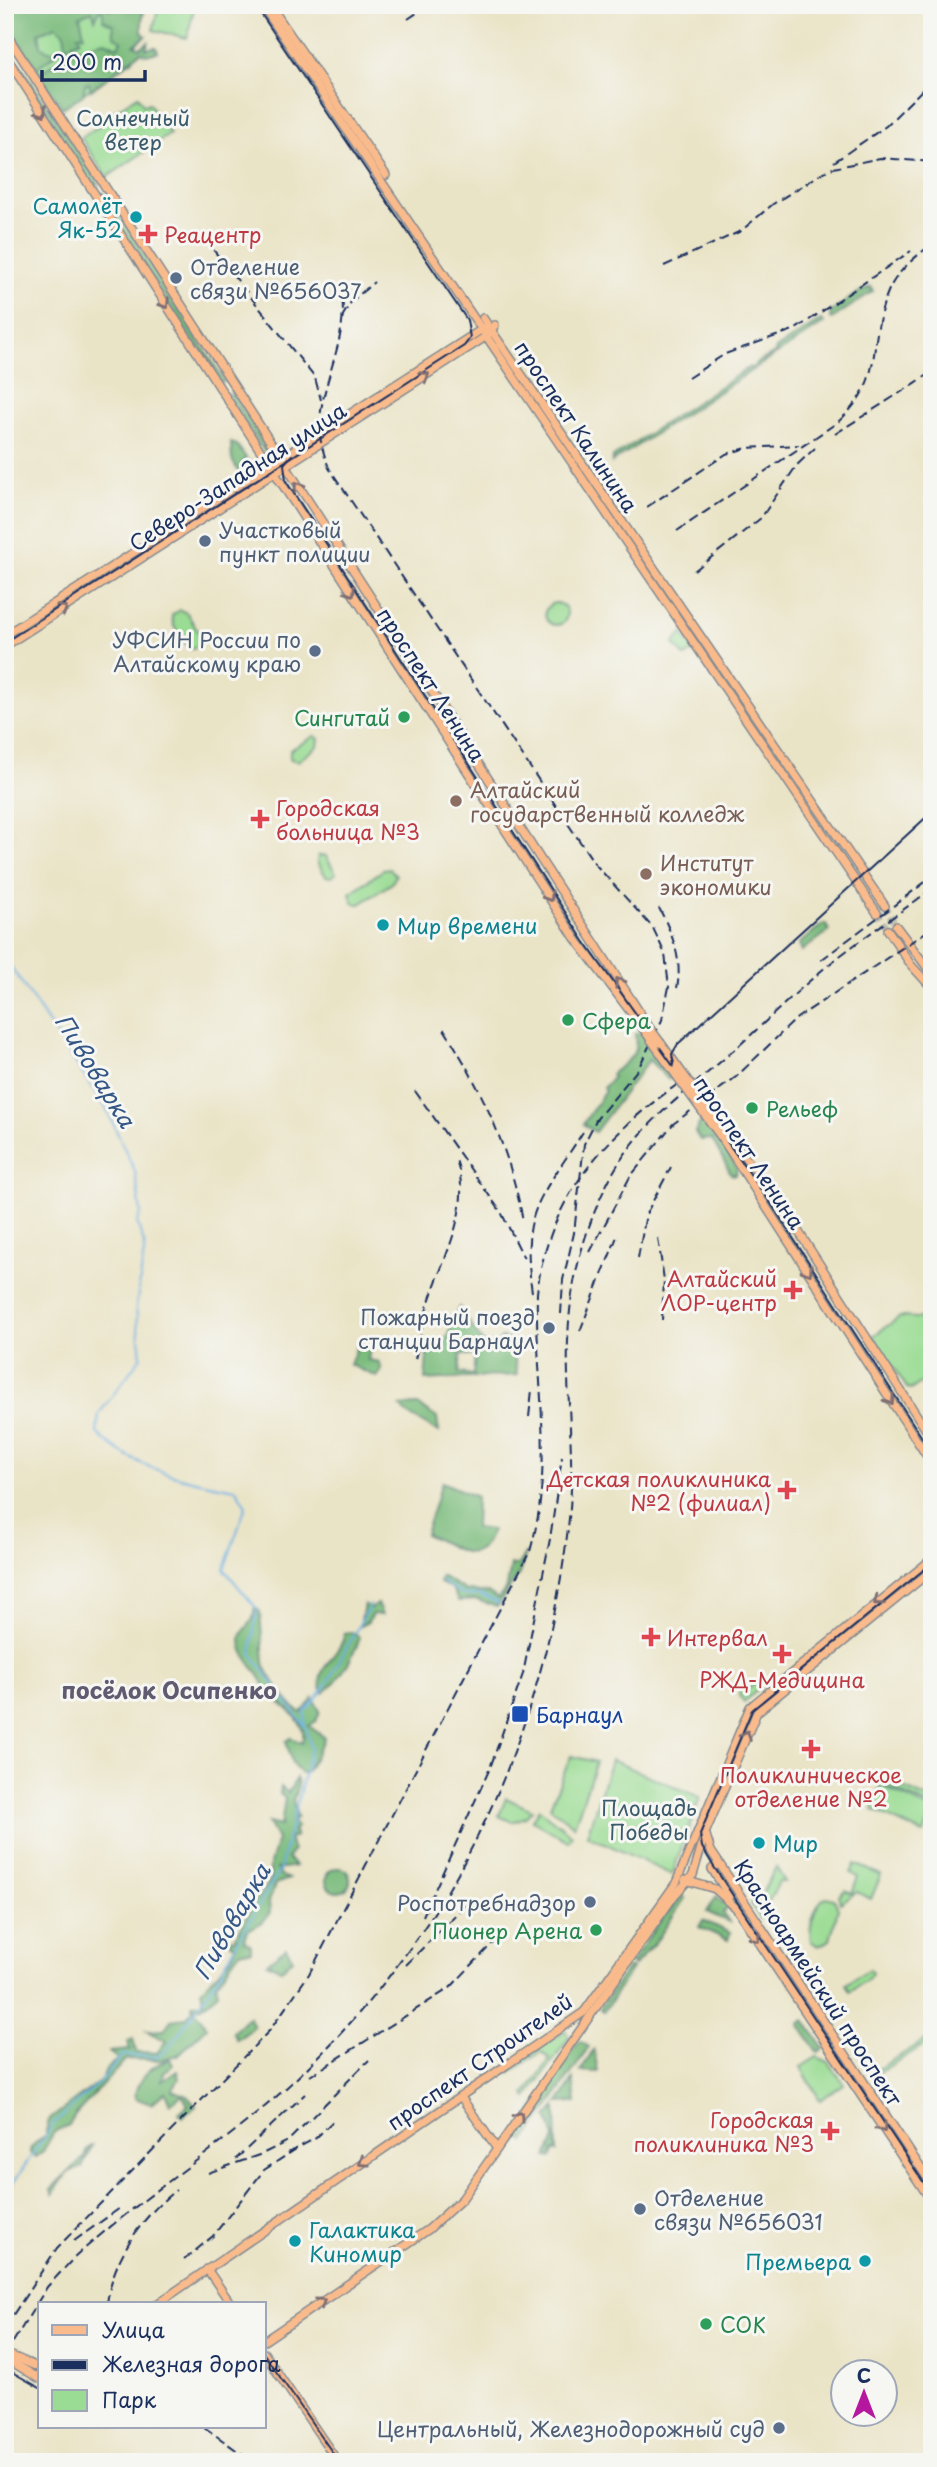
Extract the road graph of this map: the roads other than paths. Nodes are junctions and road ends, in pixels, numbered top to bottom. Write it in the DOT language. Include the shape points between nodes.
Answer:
graph roads {
  1 [pos="262,5"];
  2 [pos="270,5"];
  3 [pos="5,32"];
  4 [pos="300,54"];
  5 [pos="5,55"];
  6 [pos="22,57"];
  7 [pos="11,64"];
  8 [pos="104,186"];
  9 [pos="94,193"];
  10 [pos="488,329"];
  11 [pos="232,385"];
  12 [pos="222,391"];
  13 [pos="384,391"];
  14 [pos="389,399"];
  15 [pos="331,425"];
  16 [pos="336,433"];
  17 [pos="280,458"];
  18 [pos="270,465"];
  19 [pos="285,466"];
  20 [pos="275,473"];
  21 [pos="323,525"];
  22 [pos="313,532"];
  23 [pos="648,566"];
  24 [pos="5,635"];
  25 [pos="5,646"];
  26 [pos="441,708"];
  27 [pos="431,715"];
  28 [pos="866,861"];
  29 [pos="845,862"];
  30 [pos="857,864"];
  31 [pos="885,906"];
  32 [pos="877,913"];
  33 [pos="896,926"];
  34 [pos="888,930"];
  35 [pos="590,937"];
  36 [pos="579,944"];
  37 [pos="932,974"];
  38 [pos="932,988"];
  39 [pos="647,1029"];
  40 [pos="726,1138"];
  41 [pos="932,1440"];
  42 [pos="932,1464"];
  43 [pos="932,1559"];
  44 [pos="932,1570"];
  45 [pos="800,1664"];
  46 [pos="806,1671"];
  47 [pos="706,1831"];
  48 [pos="703,1843"];
  49 [pos="690,1846"];
  50 [pos="711,1851"];
  51 [pos="719,1863"];
  52 [pos="677,1879"];
  53 [pos="688,1881"];
  54 [pos="736,1908"];
  55 [pos="565,2027"];
  56 [pos="574,2038"];
  57 [pos="461,2097"];
  58 [pos="497,2149"];
  59 [pos="932,2185"];
  60 [pos="932,2202"];
  61 [pos="207,2269"];
  62 [pos="160,2302"];
  63 [pos="230,2302"];
  64 [pos="266,2340"];
  65 [pos="5,2353"];
  66 [pos="266,2356"];
  67 [pos="5,2360"];
  68 [pos="38,2367"];
  69 [pos="38,2378"];
  70 [pos="338,2462"];
  1 -- 4 [label="main road, проспект Калинина"];
  2 -- 4 [label="main road, проспект Калинина"];
  3 -- 6 [label="main road, проспект Ленина"];
  4 -- 10 [label="main road, проспект Калинина"];
  5 -- 7 [label="main road, проспект Ленина"];
  6 -- 7 [label="main road"];
  6 -- 8 [label="main road, проспект Ленина"];
  7 -- 9 [label="main road, проспект Ленина, one-way"];
  8 -- 9 [label="main road"];
  8 -- 11 [label="main road, проспект Ленина"];
  9 -- 12 [label="main road, проспект Ленина, one-way"];
  10 -- 13 [label="main road, Северо-Западная улица"];
  14 -- 10 [label="main road, Северо-Западная улица, one-way"];
  10 -- 23 [label="main road, проспект Калинина"];
  11 -- 12 [label="main road"];
  11 -- 17 [label="main road, проспект Ленина"];
  12 -- 18 [label="main road, проспект Ленина"];
  13 -- 14 [label="main road"];
  13 -- 15 [label="main road, Северо-Западная улица"];
  14 -- 16 [label="main road, Северо-Западная улица"];
  15 -- 16 [label="main road"];
  15 -- 17 [label="main road, Северо-Западная улица"];
  16 -- 19 [label="main road, Северо-Западная улица"];
  17 -- 18 [label="main road, Северо-Западная улица"];
  17 -- 19 [label="main road, проспект Ленина"];
  18 -- 20 [label="main road, проспект Ленина"];
  18 -- 24 [label="main road, Северо-Западная улица"];
  19 -- 20 [label="main road, Северо-Западная улица"];
  21 -- 19 [label="main road, проспект Ленина, one-way"];
  20 -- 22 [label="main road, проспект Ленина"];
  25 -- 20 [label="main road, Северо-Западная улица, one-way"];
  21 -- 22 [label="main road"];
  21 -- 26 [label="main road, проспект Ленина"];
  22 -- 27 [label="main road, проспект Ленина, one-way"];
  23 -- 29 [label="main road, проспект Калинина"];
  23 -- 30 [label="main road, проспект Калинина"];
  26 -- 27 [label="main road"];
  26 -- 35 [label="main road, проспект Ленина"];
  27 -- 36 [label="main road, проспект Ленина, one-way"];
  28 -- 30 [label="main road"];
  29 -- 30 [label="main road"];
  29 -- 32 [label="main road, проспект Калинина"];
  30 -- 31 [label="main road, проспект Калинина"];
  33 -- 37 [label="main road"];
  34 -- 38 [label="main road"];
  35 -- 36 [label="main road"];
  39 -- 35 [label="main road, проспект Ленина, one-way"];
  36 -- 39 [label="main road, проспект Ленина"];
  39 -- 40 [label="main road, проспект Ленина, bridge"];
  40 -- 41 [label="main road, проспект Ленина" via="775,1195"];
  40 -- 42 [label="main road, проспект Ленина, one-way"];
  43 -- 45 [label="main road, проспект Строителей, one-way"];
  44 -- 46 [label="main road, проспект Строителей"];
  45 -- 46 [label="main road"];
  45 -- 49 [label="main road, проспект Строителей" via="746,1712"];
  47 -- 46 [label="main road, проспект Строителей, one-way" via="753,1717"];
  47 -- 48 [label="main road, проспект Строителей"];
  47 -- 50 [label="main road, Красноармейский проспект"];
  48 -- 49 [label="main road"];
  48 -- 50 [label="main road"];
  48 -- 53 [label="main road, проспект Строителей"];
  49 -- 52 [label="main road, проспект Строителей"];
  50 -- 51 [label="main road, Красноармейский проспект"];
  51 -- 54 [label="main road" via="713,1871"];
  51 -- 59 [label="main road, Красноармейский проспект"];
  52 -- 53 [label="main road, Красноармейский проспект"];
  52 -- 55 [label="main road, проспект Строителей" via="591,2003"];
  53 -- 54 [label="main road, Красноармейский проспект" via="722,1893"];
  53 -- 56 [label="main road, проспект Строителей"];
  54 -- 60 [label="main road, Красноармейский проспект, one-way"];
  55 -- 56 [label="main road"];
  55 -- 57 [label="main road, проспект Строителей"];
  58 -- 56 [label="main road, проспект Строителей, one-way"];
  57 -- 58 [label="main road"];
  57 -- 61 [label="main road, проспект Строителей, one-way"];
  64 -- 58 [label="main road, проспект Строителей, one-way" via="442,2218 472,2187"];
  61 -- 62 [label="main road, проспект Строителей"];
  61 -- 63 [label="main road"];
  65 -- 68 [label="main road"];
  66 -- 70 [label="main road"];
  67 -- 69 [label="main road"];
}
